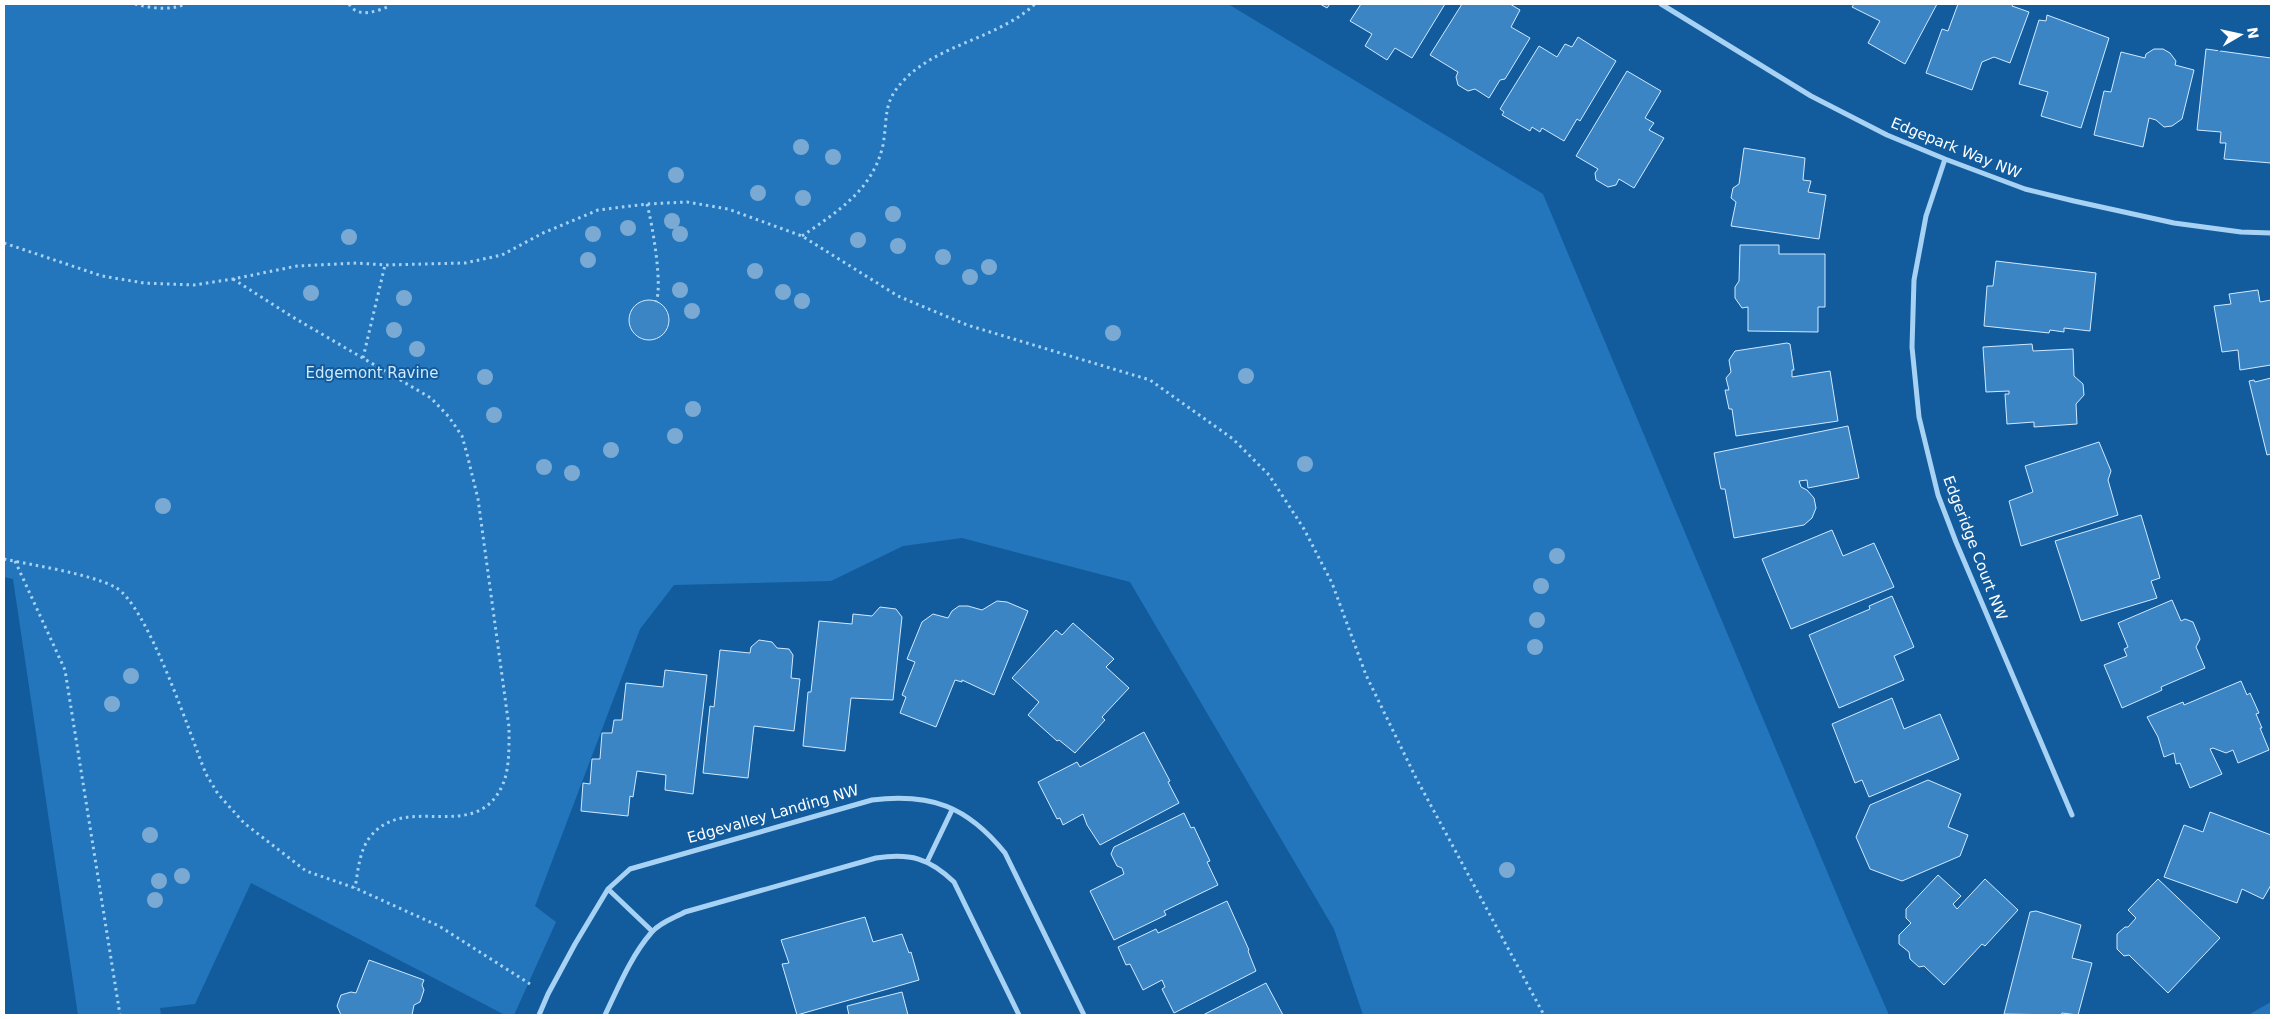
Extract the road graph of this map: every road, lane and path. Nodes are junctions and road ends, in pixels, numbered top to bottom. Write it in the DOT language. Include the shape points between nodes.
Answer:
graph roads {
  1 [pos="135,4"];
  2 [pos="185,4"];
  3 [pos="349,4"];
  4 [pos="1035,4"];
  5 [pos="1660,4"];
  6 [pos="390,6"];
  7 [pos="1945,159"];
  8 [pos="647,204"];
  9 [pos="2271,233"];
  10 [pos="802,236"];
  11 [pos="4,244"];
  12 [pos="385,265"];
  13 [pos="233,279"];
  14 [pos="656,302"];
  15 [pos="363,358"];
  16 [pos="4,559"];
  17 [pos="15,561"];
  18 [pos="952,810"];
  19 [pos="2072,815"];
  20 [pos="928,862"];
  21 [pos="355,888"];
  22 [pos="608,889"];
  23 [pos="652,931"];
  24 [pos="548,994"];
  25 [pos="120,1015"];
  26 [pos="539,1015"];
  27 [pos="605,1015"];
  28 [pos="1019,1015"];
  29 [pos="1084,1015"];
  30 [pos="1544,1015"];
  1 -- 2 [label="path" via="177,8"];
  3 -- 6 [label="path" via="364,13"];
  4 -- 10 [label="path" via="996,29 920,66 904,79 890,97 882,146 866,186 844,207"];
  5 -- 7 [label="street, Edgepark Way NW" via="1811,96"];
  7 -- 9 [label="street, Edgepark Way NW" via="2025,189 2074,201 2174,223"];
  7 -- 19 [label="street, Edgeridge Court NW" via="1926,216 1914,280 1912,347 1919,417 1938,495 1956,542"];
  8 -- 10 [label="path" via="687,202 728,209"];
  8 -- 12 [label="path" via="598,210 543,233 502,255 465,263"];
  8 -- 14 [label="path" via="654,241"];
  10 -- 30 [label="path" via="898,296 967,324 1150,380 1233,439 1269,475 1304,529 1332,583 1366,675 1415,776"];
  11 -- 13 [label="path" via="102,276 144,283 194,285"];
  12 -- 13 [label="path" via="297,266"];
  12 -- 15 [label="path"];
  13 -- 15 [label="path"];
  15 -- 21 [label="path" via="431,398 462,436 478,499 509,727 504,783 494,798 477,813 454,817 410,816 385,823 370,838 360,858"];
  16 -- 17 [label="path"];
  17 -- 21 [label="path" via="98,580 117,588 135,606 150,634 206,774 218,794 244,822 306,871"];
  17 -- 25 [label="path" via="65,670"];
  18 -- 20 [label="street"];
  18 -- 22 [label="street, Edgevalley Landing NW" via="921,798 872,800 649,862 630,869"];
  18 -- 29 [label="street, Edgevalley Landing NW" via="973,819 1005,853"];
  20 -- 23 [label="street" via="910,856 876,858 685,912"];
  20 -- 28 [label="street" via="954,882"];
  21 -- 24 [label="path" via="439,926"];
  22 -- 23 [label="street"];
  22 -- 24 [label="street, Edgevalley Landing NW"];
  23 -- 27 [label="street"];
  24 -- 26 [label="street, Edgevalley Landing NW"];
}
